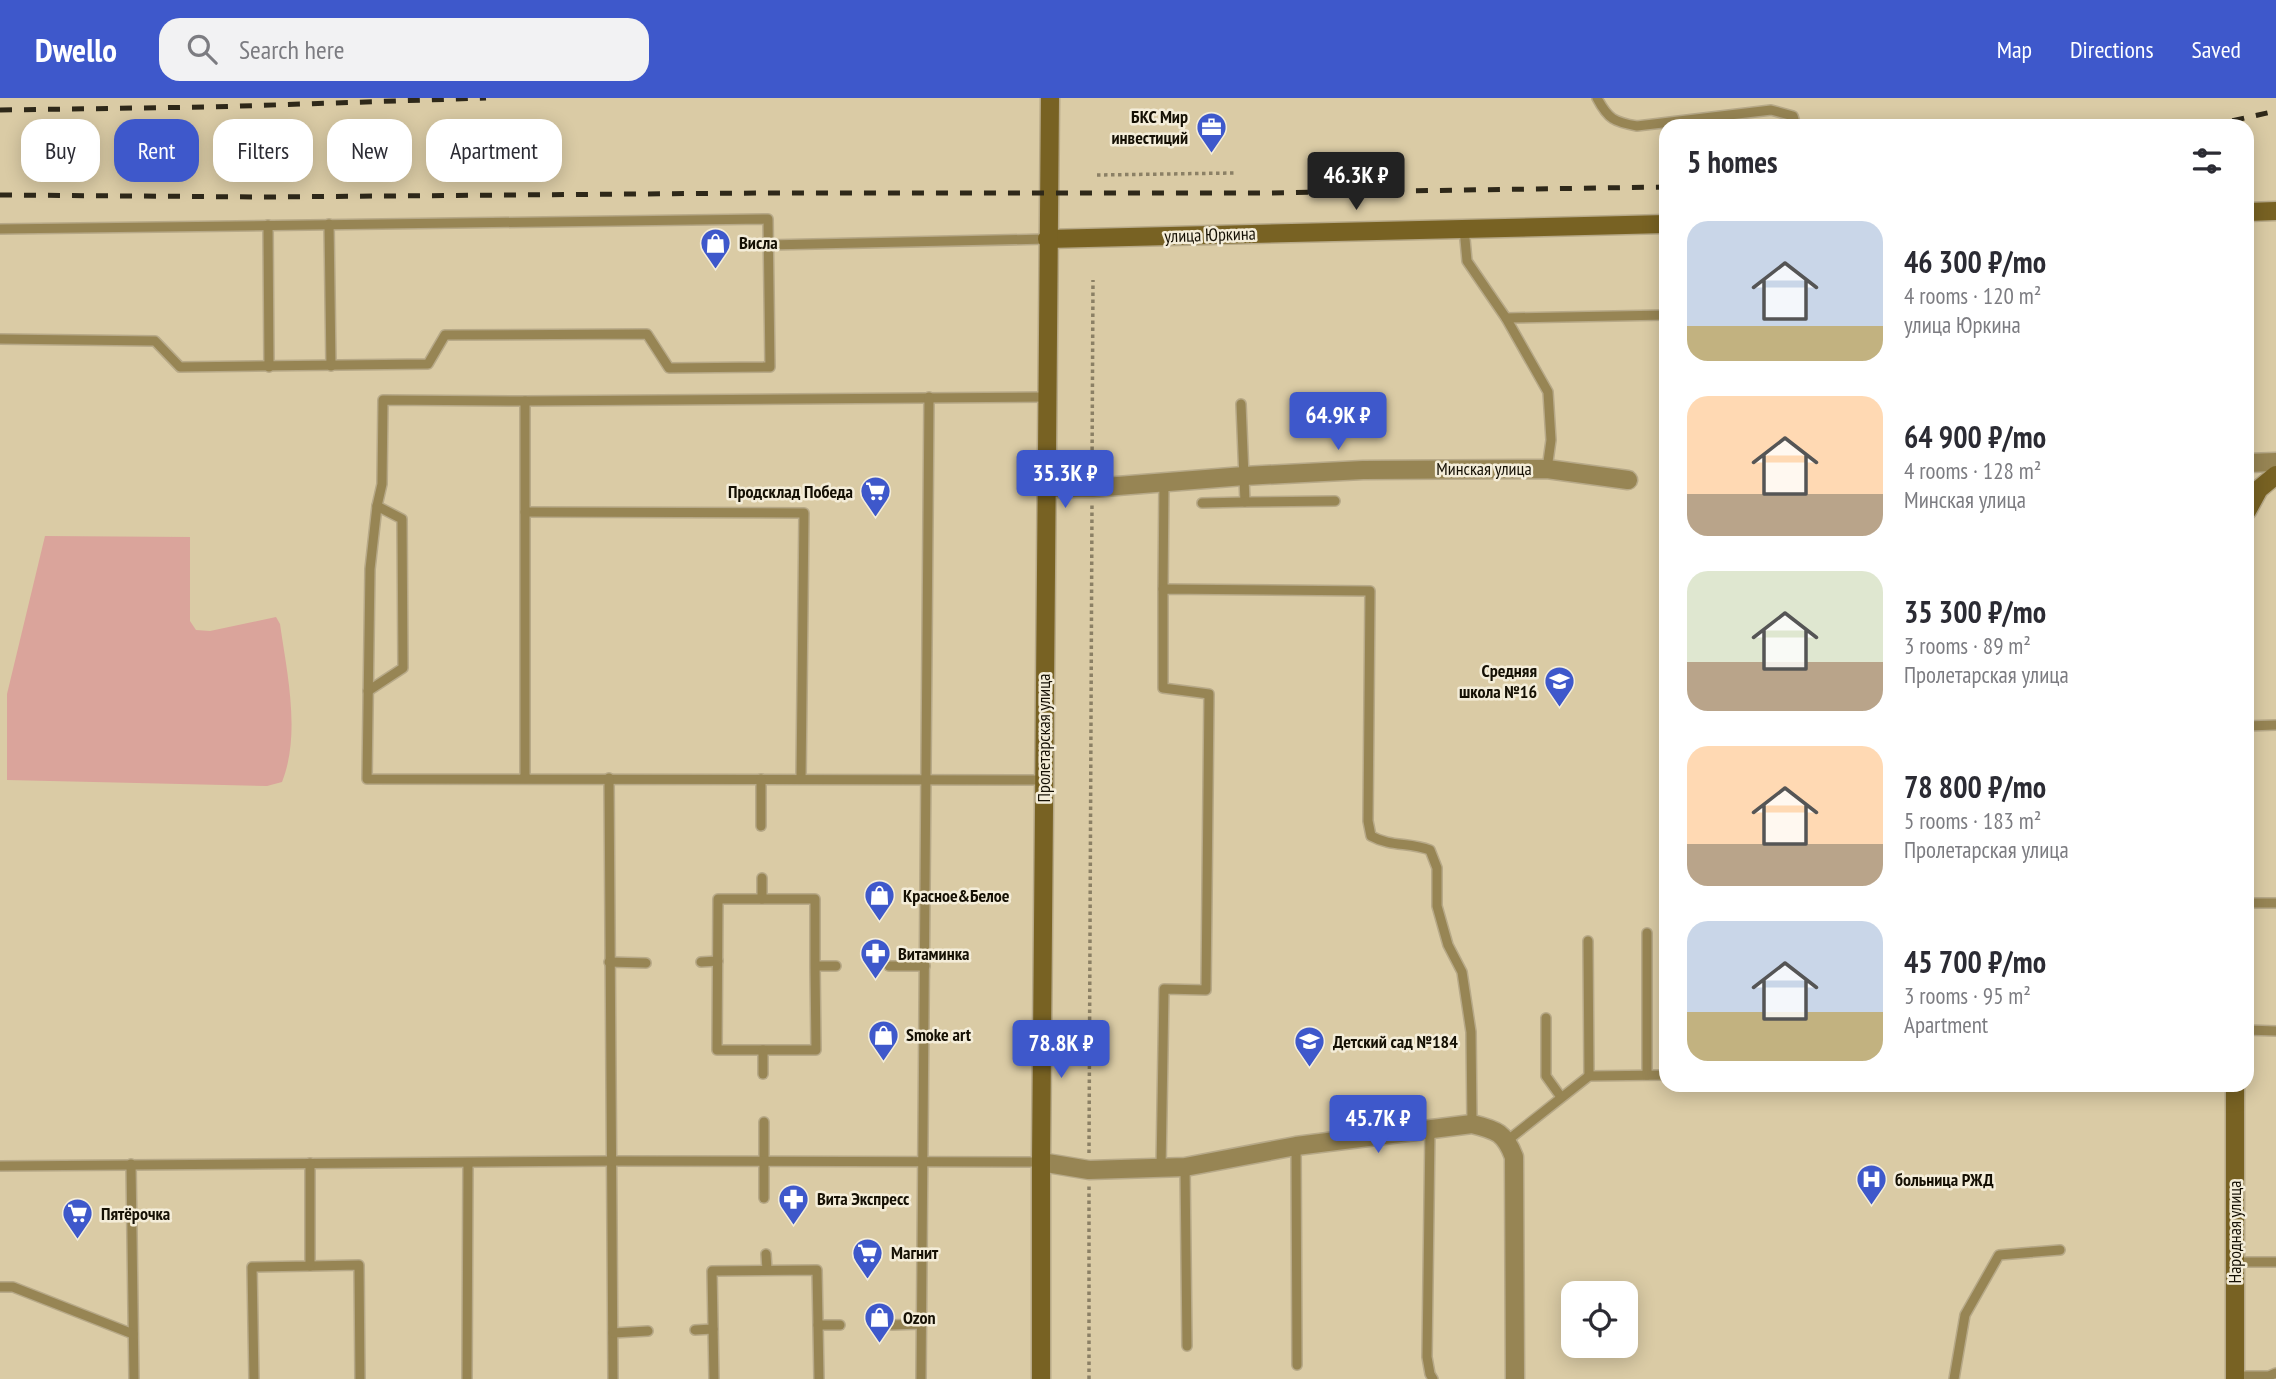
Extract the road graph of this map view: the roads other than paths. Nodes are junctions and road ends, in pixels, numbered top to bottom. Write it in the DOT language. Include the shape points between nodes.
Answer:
graph roads {
  1 [pos="1050,98"];
  2 [pos="1597,98"];
  3 [pos="1696,119"];
  4 [pos="1794,119"];
  5 [pos="1659,123"];
  6 [pos="2276,211"];
  7 [pos="2254,212"];
  8 [pos="329,224"];
  9 [pos="1659,224"];
  10 [pos="268,225"];
  11 [pos="1464,228"];
  12 [pos="0,229"];
  13 [pos="1047,239"];
  14 [pos="768,245"];
  15 [pos="1659,315"];
  16 [pos="1506,317"];
  17 [pos="0,339"];
  18 [pos="331,366"];
  19 [pos="269,367"];
  20 [pos="929,397"];
  21 [pos="1046,397"];
  22 [pos="525,401"];
  23 [pos="1241,404"];
  24 [pos="2276,461"];
  25 [pos="2254,463"];
  26 [pos="1546,468"];
  27 [pos="2276,475"];
  28 [pos="1244,476"];
  29 [pos="1628,480"];
  30 [pos="1164,483"];
  31 [pos="1045,488"];
  32 [pos="2254,498"];
  33 [pos="1335,500"];
  34 [pos="1245,502"];
  35 [pos="1202,503"];
  36 [pos="377,506"];
  37 [pos="525,512"];
  38 [pos="1163,589"];
  39 [pos="368,691"];
  40 [pos="2254,726"];
  41 [pos="2276,726"];
  42 [pos="525,778"];
  43 [pos="609,778"];
  44 [pos="761,779"];
  45 [pos="801,779"];
  46 [pos="927,779"];
  47 [pos="1044,780"];
  48 [pos="761,826"];
  49 [pos="762,877"];
  50 [pos="762,899"];
  51 [pos="2254,903"];
  52 [pos="2276,903"];
  53 [pos="1647,933"];
  54 [pos="1588,941"];
  55 [pos="718,961"];
  56 [pos="608,962"];
  57 [pos="646,962"];
  58 [pos="701,962"];
  59 [pos="815,966"];
  60 [pos="835,966"];
  61 [pos="889,966"];
  62 [pos="925,966"];
  63 [pos="1546,1018"];
  64 [pos="2254,1030"];
  65 [pos="2276,1031"];
  66 [pos="763,1050"];
  67 [pos="763,1074"];
  68 [pos="1647,1075"];
  69 [pos="1659,1075"];
  70 [pos="1589,1076"];
  71 [pos="2235,1092"];
  72 [pos="1561,1097"];
  73 [pos="764,1122"];
  74 [pos="1472,1124"];
  75 [pos="1430,1129"];
  76 [pos="1507,1140"];
  77 [pos="1296,1146"];
  78 [pos="610,1161"];
  79 [pos="764,1161"];
  80 [pos="924,1161"];
  81 [pos="1041,1162"];
  82 [pos="310,1163"];
  83 [pos="468,1163"];
  84 [pos="131,1164"];
  85 [pos="0,1166"];
  86 [pos="1185,1167"];
  87 [pos="1161,1169"];
  88 [pos="764,1198"];
  89 [pos="2060,1250"];
  90 [pos="766,1254"];
  91 [pos="2235,1262"];
  92 [pos="2276,1262"];
  93 [pos="310,1266"];
  94 [pos="767,1270"];
  95 [pos="0,1287"];
  96 [pos="921,1324"];
  97 [pos="818,1325"];
  98 [pos="840,1325"];
  99 [pos="892,1325"];
  100 [pos="695,1329"];
  101 [pos="713,1329"];
  102 [pos="648,1331"];
  103 [pos="613,1333"];
  104 [pos="133,1334"];
  105 [pos="1187,1346"];
  106 [pos="1297,1365"];
  107 [pos="2273,1376"];
  108 [pos="2235,1377"];
  109 [pos="134,1379"];
  110 [pos="254,1379"];
  111 [pos="360,1379"];
  112 [pos="467,1379"];
  113 [pos="612,1379"];
  114 [pos="714,1379"];
  115 [pos="819,1379"];
  116 [pos="921,1379"];
  117 [pos="1041,1379"];
  118 [pos="1433,1379"];
  119 [pos="1515,1379"];
  120 [pos="1954,1379"];
  1 -- 13 [label="main road, Пролетарская улица"];
  2 -- 5 [label="lane" via="1604,113 1616,122"];
  3 -- 4 [label="lane" via="1771,110"];
  6 -- 7 [label="main road"];
  8 -- 10 [label="lane"];
  8 -- 14 [label="lane" via="768,219"];
  8 -- 18 [label="lane"];
  9 -- 11 [label="main road, улица Юркина"];
  10 -- 12 [label="lane"];
  10 -- 19 [label="lane"];
  11 -- 13 [label="main road, улица Юркина"];
  11 -- 16 [label="lane" via="1467,261"];
  13 -- 14 [label="lane"];
  13 -- 21 [label="main road, Пролетарская улица"];
  14 -- 18 [label="lane" via="770,367 669,368 647,334 446,335 428,364"];
  15 -- 16 [label="lane"];
  16 -- 26 [label="lane" via="1548,392 1551,440"];
  17 -- 19 [label="lane" via="155,341 180,367"];
  18 -- 19 [label="lane"];
  20 -- 21 [label="lane"];
  20 -- 22 [label="lane"];
  20 -- 46 [label="lane"];
  21 -- 31 [label="main road, Пролетарская улица"];
  22 -- 36 [label="lane" via="383,400 382,484"];
  22 -- 37 [label="lane"];
  23 -- 28 [label="lane"];
  24 -- 25 [label="street"];
  26 -- 28 [label="street, Минская улица"];
  26 -- 29 [label="street, Минская улица"];
  27 -- 32 [label="main road"];
  28 -- 30 [label="street, Минская улица"];
  28 -- 34 [label="lane"];
  30 -- 31 [label="street, Минская улица"];
  30 -- 38 [label="lane"];
  31 -- 47 [label="main road, Пролетарская улица"];
  33 -- 34 [label="lane"];
  34 -- 35 [label="lane"];
  36 -- 39 [label="lane" via="370,569"];
  36 -- 39 [label="lane" via="402,519 403,668"];
  37 -- 42 [label="lane"];
  37 -- 45 [label="lane" via="804,513"];
  38 -- 74 [label="lane" via="1370,592 1368,821 1371,836 1384,844 1415,844 1430,850 1437,868 1437,906 1448,945 1462,972 1471,1032"];
  38 -- 87 [label="lane" via="1163,688 1209,694 1209,708 1206,990 1164,989"];
  39 -- 42 [label="lane" via="367,779"];
  40 -- 41 [label="lane"];
  42 -- 43 [label="lane"];
  43 -- 44 [label="lane"];
  43 -- 56 [label="lane"];
  44 -- 45 [label="lane"];
  44 -- 48 [label="lane"];
  45 -- 46 [label="lane"];
  46 -- 47 [label="lane"];
  46 -- 62 [label="lane"];
  47 -- 81 [label="main road, Пролетарская улица"];
  49 -- 50 [label="lane"];
  50 -- 55 [label="lane" via="718,899"];
  50 -- 59 [label="lane" via="816,899"];
  51 -- 52 [label="lane"];
  53 -- 68 [label="lane"];
  54 -- 70 [label="lane"];
  55 -- 58 [label="lane"];
  55 -- 66 [label="lane" via="717,1050"];
  56 -- 57 [label="lane"];
  56 -- 78 [label="lane"];
  59 -- 60 [label="lane"];
  59 -- 66 [label="lane" via="816,1050"];
  61 -- 62 [label="lane"];
  62 -- 80 [label="lane"];
  63 -- 72 [label="lane" via="1546,1076"];
  64 -- 65 [label="lane"];
  66 -- 67 [label="lane"];
  68 -- 69 [label="lane"];
  68 -- 70 [label="lane"];
  70 -- 72 [label="lane"];
  71 -- 91 [label="main road, Народная улица"];
  72 -- 76 [label="lane"];
  73 -- 79 [label="lane"];
  74 -- 75 [label="street"];
  74 -- 76 [label="street" via="1492,1128"];
  75 -- 77 [label="street"];
  75 -- 118 [label="lane" via="1427,1357"];
  76 -- 119 [label="street" via="1514,1157"];
  77 -- 86 [label="street"];
  77 -- 106 [label="lane"];
  78 -- 79 [label="lane"];
  78 -- 83 [label="lane"];
  78 -- 103 [label="lane"];
  79 -- 80 [label="lane"];
  79 -- 88 [label="lane"];
  80 -- 81 [label="lane"];
  80 -- 96 [label="lane"];
  81 -- 87 [label="street" via="1089,1170"];
  81 -- 117 [label="main road, Пролетарская улица"];
  82 -- 83 [label="lane"];
  82 -- 84 [label="lane"];
  82 -- 93 [label="lane"];
  83 -- 112 [label="lane"];
  84 -- 85 [label="lane"];
  84 -- 104 [label="lane"];
  86 -- 87 [label="street"];
  86 -- 105 [label="lane"];
  89 -- 120 [label="lane" via="1999,1255 1965,1315"];
  90 -- 94 [label="lane"];
  91 -- 92 [label="lane"];
  91 -- 108 [label="main road, Народная улица"];
  93 -- 110 [label="lane" via="252,1267"];
  93 -- 111 [label="lane" via="359,1265"];
  94 -- 97 [label="lane" via="817,1270"];
  94 -- 101 [label="lane" via="712,1271"];
  95 -- 104 [label="lane" via="13,1287"];
  96 -- 99 [label="lane"];
  96 -- 116 [label="lane"];
  97 -- 98 [label="lane"];
  97 -- 115 [label="lane"];
  100 -- 101 [label="lane"];
  101 -- 114 [label="lane"];
  102 -- 103 [label="lane"];
  103 -- 113 [label="lane"];
  104 -- 109 [label="lane"];
  107 -- 108 [label="lane"];
}
